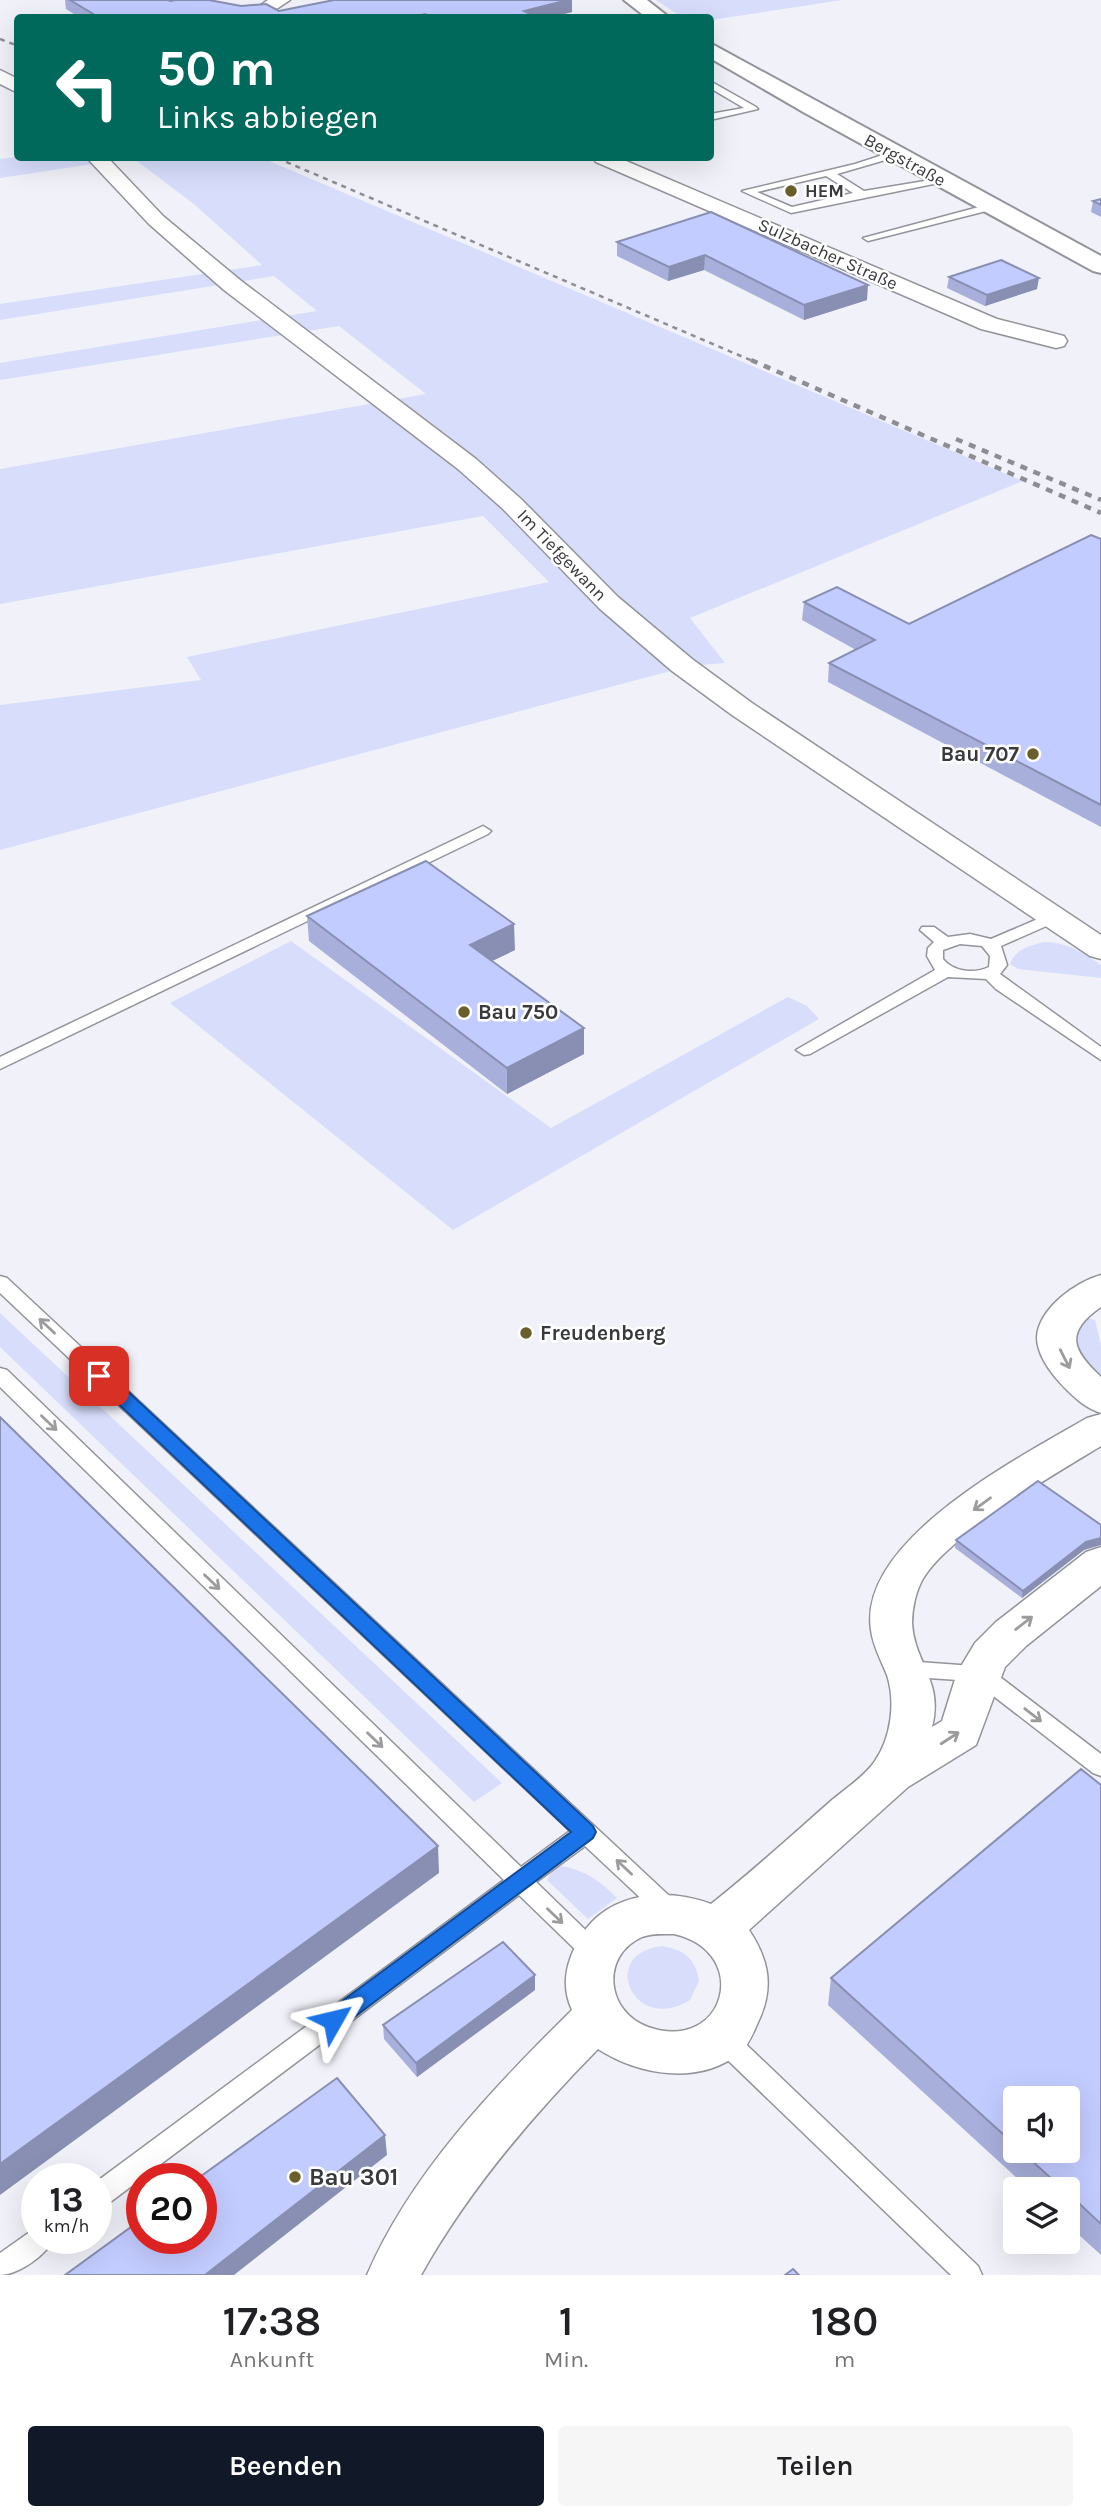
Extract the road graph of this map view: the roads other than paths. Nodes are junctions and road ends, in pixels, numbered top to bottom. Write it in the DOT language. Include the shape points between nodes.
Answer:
graph roads {
  1 [pos="281,0"];
  2 [pos="634,0"];
  3 [pos="240,10"];
  4 [pos="265,14"];
  5 [pos="655,14"];
  6 [pos="714,51"];
  7 [pos="714,86"];
  8 [pos="714,116"];
  9 [pos="895,154"];
  10 [pos="100,161"];
  11 [pos="610,161"];
  12 [pos="828,173"];
  13 [pos="943,181"];
  14 [pos="862,194"];
  15 [pos="990,207"];
  16 [pos="869,238"];
  17 [pos="1101,266"];
  18 [pos="1056,341"];
  19 [pos="483,831"];
  20 [pos="1054,917"];
  21 [pos="928,930"];
  22 [pos="944,942"];
  23 [pos="990,945"];
  24 [pos="1101,949"];
  25 [pos="946,971"];
  26 [pos="989,973"];
  27 [pos="804,1050"];
  28 [pos="1101,1055"];
  29 [pos="0,1064"];
  30 [pos="0,1282"];
  31 [pos="1101,1288"];
  32 [pos="0,1375"];
  33 [pos="1101,1399"];
  34 [pos="1101,1427"];
  35 [pos="1101,1563"];
  36 [pos="905,1670"];
  37 [pos="979,1673"];
  38 [pos="1101,1767"];
  39 [pos="892,1774"];
  40 [pos="586,1832"];
  41 [pos="520,1881"];
  42 [pos="695,1921"];
  43 [pos="593,1952"];
  44 [pos="598,2016"];
  45 [pos="722,2038"];
  46 [pos="112,2185"];
  47 [pos="21,2253"];
  48 [pos="0,2269"];
  49 [pos="393,2275"];
  50 [pos="970,2275"];
  1 -- 4 [label="street"];
  2 -- 5 [label="main road"];
  3 -- 4 [label="street"];
  6 -- 9 [label="main road, Bergstraße"];
  7 -- 8 [label="lane" via="753,109"];
  9 -- 12 [label="lane"];
  9 -- 13 [label="main road, Bergstraße"];
  10 -- 20 [label="street, Im Tiefgewann" via="156,220 232,285 476,472 609,603 682,665"];
  11 -- 18 [label="street, Sulzbacher Straße" via="989,324"];
  12 -- 14 [label="lane"];
  12 -- 14 [label="lane" via="747,191 791,210"];
  13 -- 14 [label="lane"];
  13 -- 15 [label="main road, Bergstraße"];
  15 -- 16 [label="lane"];
  15 -- 17 [label="main road, Bergstraße"];
  19 -- 29 [label="lane"];
  20 -- 23 [label="lane"];
  20 -- 24 [label="street, Im Tiefgewann"];
  21 -- 22 [label="lane"];
  22 -- 23 [label="lane" via="967,938"];
  22 -- 25 [label="lane" via="933,956"];
  23 -- 26 [label="lane" via="999,960"];
  25 -- 26 [label="lane" via="975,977"];
  25 -- 27 [label="lane"];
  26 -- 28 [label="lane"];
  40 -- 30 [label="lane, one-way"];
  31 -- 33 [label="street, one-way" via="1059,1325 1057,1341 1062,1359"];
  32 -- 41 [label="lane, one-way"];
  34 -- 36 [label="street, one-way" via="1020,1476 917,1555 893,1603 891,1624"];
  37 -- 35 [label="street, one-way" via="1011,1634"];
  36 -- 37 [label="lane"];
  36 -- 39 [label="street" via="913,1688 912,1726"];
  37 -- 38 [label="lane, one-way"];
  39 -- 37 [label="street, one-way" via="960,1732"];
  39 -- 42 [label="street"];
  40 -- 41 [label="lane"];
  42 -- 40 [label="lane, one-way"];
  41 -- 43 [label="lane, one-way"];
  41 -- 46 [label="lane"];
  42 -- 43 [label="street" via="648,1915 628,1921"];
  42 -- 45 [label="street" via="740,1956 746,1975 747,1992"];
  43 -- 44 [label="street" via="588,1992"];
  44 -- 45 [label="street" via="617,2036 654,2051 693,2050"];
  44 -- 49 [label="street" via="481,2140"];
  45 -- 50 [label="lane"];
  47 -- 48 [label="lane"];
}
